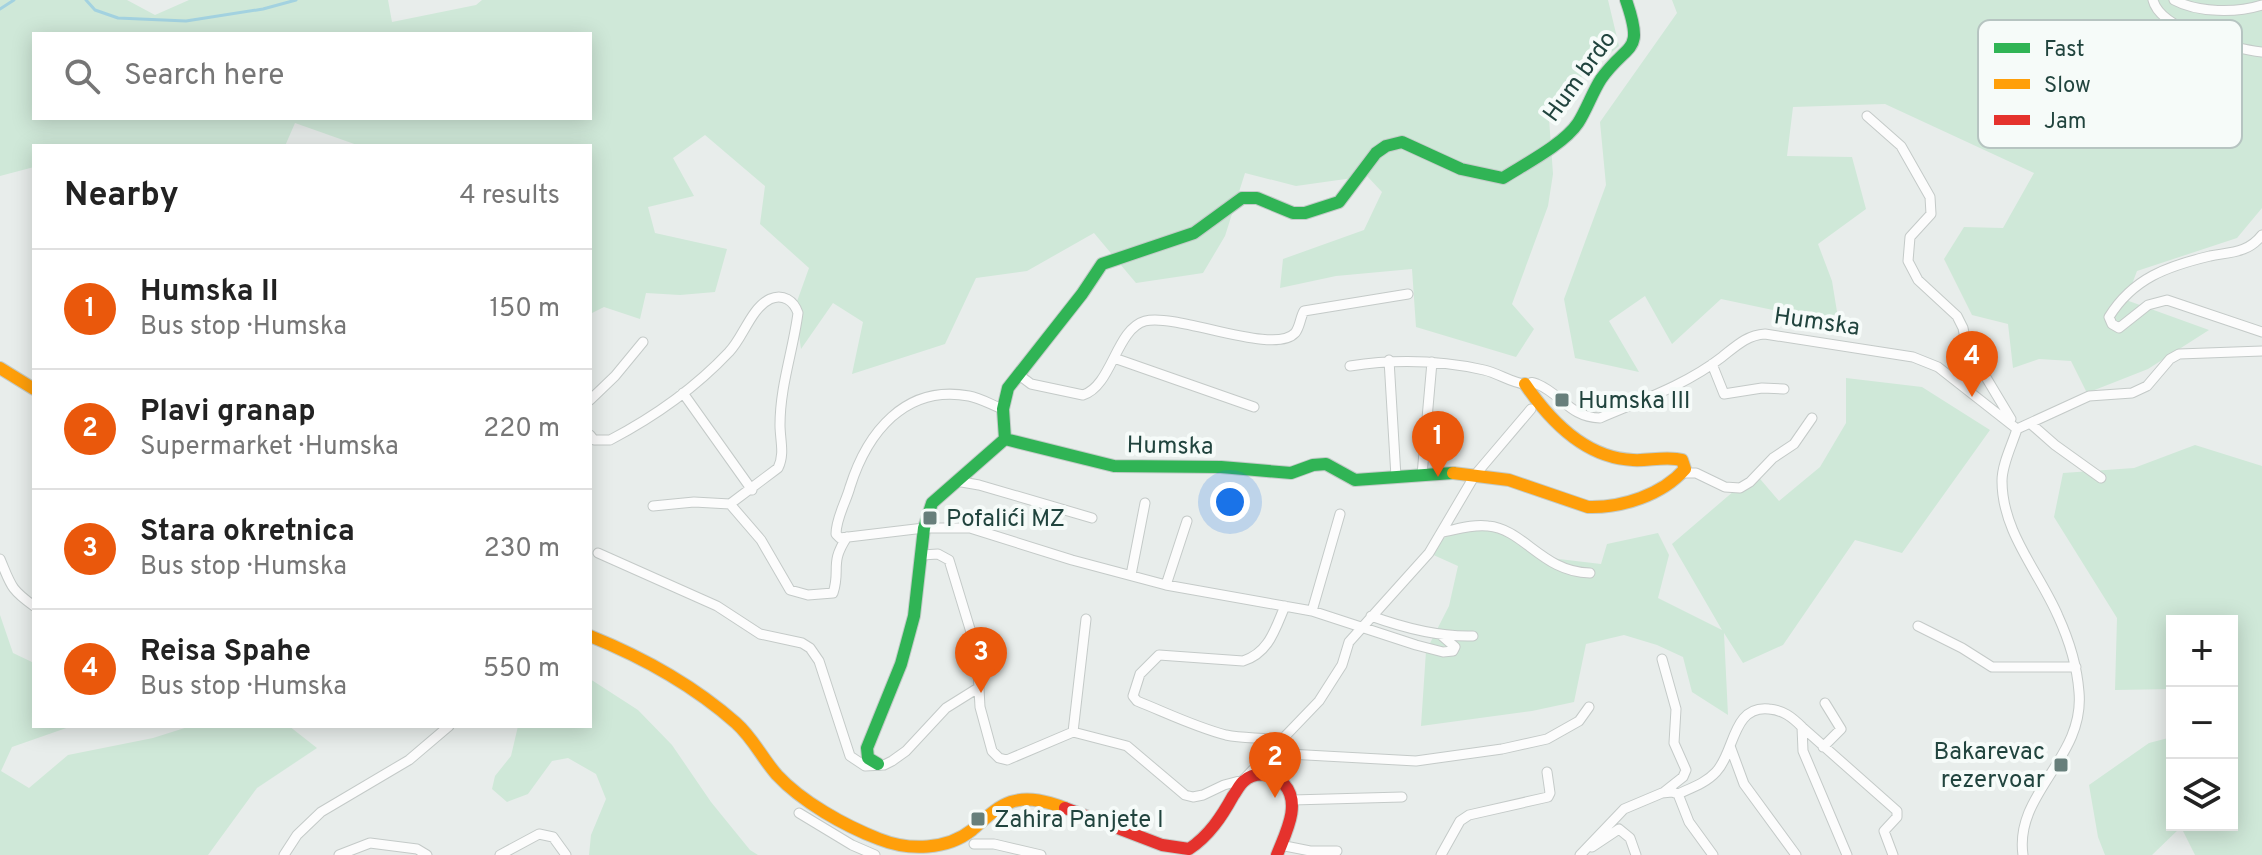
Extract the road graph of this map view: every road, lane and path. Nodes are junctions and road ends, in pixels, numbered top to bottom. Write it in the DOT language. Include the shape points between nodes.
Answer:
graph roads {
  1 [pos="1626,0"];
  2 [pos="2153,0"];
  3 [pos="2174,0"];
  4 [pos="2262,5"];
  5 [pos="2170,20"];
  6 [pos="2242,50"];
  7 [pos="2262,52"];
  8 [pos="1867,116"];
  9 [pos="2262,235"];
  10 [pos="1408,294"];
  11 [pos="2262,332"];
  12 [pos="643,342"];
  13 [pos="2262,351"];
  14 [pos="1114,358"];
  15 [pos="1389,360"];
  16 [pos="1432,362"];
  17 [pos="1712,364"];
  18 [pos="1350,366"];
  19 [pos="0,368"];
  20 [pos="1019,375"];
  21 [pos="1525,384"];
  22 [pos="32,388"];
  23 [pos="1784,389"];
  24 [pos="683,393"];
  25 [pos="592,398"];
  26 [pos="1254,407"];
  27 [pos="1003,409"];
  28 [pos="1531,409"];
  29 [pos="1812,418"];
  30 [pos="2031,424"];
  31 [pos="2016,428"];
  32 [pos="592,438"];
  33 [pos="1005,439"];
  34 [pos="1683,473"];
  35 [pos="1422,475"];
  36 [pos="1475,475"];
  37 [pos="1396,477"];
  38 [pos="2101,478"];
  39 [pos="956,481"];
  40 [pos="752,490"];
  41 [pos="1145,503"];
  42 [pos="730,504"];
  43 [pos="653,506"];
  44 [pos="1340,514"];
  45 [pos="1092,518"];
  46 [pos="1187,521"];
  47 [pos="924,528"];
  48 [pos="1443,532"];
  49 [pos="847,537"];
  50 [pos="598,553"];
  51 [pos="922,555"];
  52 [pos="0,559"];
  53 [pos="1590,573"];
  54 [pos="1131,575"];
  55 [pos="1166,585"];
  56 [pos="32,605"];
  57 [pos="1285,606"];
  58 [pos="1312,611"];
  59 [pos="1371,616"];
  60 [pos="1086,619"];
  61 [pos="1362,626"];
  62 [pos="1918,626"];
  63 [pos="1440,634"];
  64 [pos="1473,636"];
  65 [pos="592,637"];
  66 [pos="1662,659"];
  67 [pos="2076,667"];
  68 [pos="978,688"];
  69 [pos="1825,703"];
  70 [pos="1589,707"];
  71 [pos="1802,727"];
  72 [pos="447,728"];
  73 [pos="1073,732"];
  74 [pos="1283,741"];
  75 [pos="1730,746"];
  76 [pos="1823,747"];
  77 [pos="1270,753"];
  78 [pos="878,764"];
  79 [pos="1547,772"];
  80 [pos="1243,780"];
  81 [pos="1662,793"];
  82 [pos="1678,794"];
  83 [pos="1402,797"];
  84 [pos="1292,800"];
  85 [pos="799,813"];
  86 [pos="975,828"];
  87 [pos="885,842"];
  88 [pos="973,850"];
  89 [pos="1279,850"];
  90 [pos="1337,851"];
  91 [pos="1190,852"];
  92 [pos="1583,853"];
  93 [pos="284,855"];
  94 [pos="339,855"];
  95 [pos="427,855"];
  96 [pos="500,855"];
  97 [pos="566,855"];
  98 [pos="877,855"];
  99 [pos="1041,855"];
  100 [pos="1441,855"];
  101 [pos="1636,855"];
  102 [pos="1713,855"];
  103 [pos="1796,855"];
  104 [pos="1847,855"];
  105 [pos="1893,855"];
  106 [pos="2023,855"];
  1 -- 20 [label="street, Hum brdo" via="1635,26 1628,52 1602,78 1576,126 1503,178 1461,169 1402,142 1376,153 1339,202 1293,213 1257,198 1242,198 1194,233 1102,264"];
  2 -- 5 [label="street"];
  3 -- 4 [label="street" via="2190,7 2235,11"];
  6 -- 7 [label="street"];
  8 -- 31 [label="street" via="1901,146 1930,197 1931,214 1910,237 1908,261 1918,280 1957,316 1966,344"];
  9 -- 11 [label="street" via="2246,249 2150,275 2109,321 2119,328 2148,305 2167,300"];
  10 -- 14 [label="street" via="1304,311 1298,329 1286,338 1266,340 1167,320 1145,321 1129,333"];
  12 -- 25 [label="street"];
  13 -- 30 [label="street" via="2179,354 2147,386 2132,393 2089,396"];
  14 -- 20 [label="street" via="1091,393 1083,395 1031,384"];
  14 -- 26 [label="street"];
  15 -- 16 [label="street, Humska"];
  15 -- 18 [label="street, Humska"];
  15 -- 37 [label="street"];
  16 -- 21 [label="street, Humska"];
  16 -- 35 [label="street"];
  17 -- 21 [label="street, Humska" via="1682,383 1600,418 1587,418 1539,385"];
  17 -- 23 [label="street" via="1724,394"];
  17 -- 31 [label="street, Humska" via="1755,335 1913,357 1938,367"];
  19 -- 22 [label="street"];
  20 -- 27 [label="street, Hum brdo" via="1008,388"];
  21 -- 34 [label="street" via="1537,404 1598,454 1633,460 1673,457 1685,464"];
  24 -- 32 [label="street" via="610,440"];
  24 -- 40 [label="street"];
  24 -- 40 [label="street" via="731,351 767,300 778,297 795,305 780,422 782,459"];
  27 -- 33 [label="street, Hum brdo"];
  27 -- 49 [label="street" via="970,396 938,394 896,411 871,438 856,466 836,527 840,538"];
  28 -- 36 [label="street"];
  29 -- 34 [label="street" via="1794,444 1740,488"];
  30 -- 31 [label="street"];
  30 -- 38 [label="street"];
  31 -- 67 [label="street" via="2002,481 2009,517 2058,616"];
  33 -- 37 [label="street, Humska" via="1114,466 1291,473 1326,464 1355,480"];
  33 -- 39 [label="street"];
  34 -- 36 [label="street, Humska" via="1637,500 1601,509 1509,480"];
  35 -- 36 [label="street, Humska"];
  35 -- 37 [label="street, Humska"];
  36 -- 48 [label="street"];
  39 -- 45 [label="street"];
  39 -- 47 [label="street" via="932,503"];
  40 -- 42 [label="street"];
  41 -- 54 [label="street"];
  42 -- 43 [label="street"];
  42 -- 49 [label="street" via="761,540 790,590 799,593 833,593 834,561"];
  44 -- 58 [label="street"];
  46 -- 55 [label="street"];
  47 -- 49 [label="street"];
  47 -- 51 [label="street"];
  47 -- 54 [label="street" via="970,528"];
  48 -- 53 [label="street" via="1491,526 1556,565"];
  48 -- 59 [label="street"];
  50 -- 78 [label="street" via="717,606 760,634 810,648 850,756 865,766"];
  51 -- 68 [label="street" via="949,560 977,652"];
  51 -- 78 [label="street" via="901,664 867,748 868,758"];
  52 -- 56 [label="street" via="9,585"];
  54 -- 55 [label="street"];
  55 -- 57 [label="street"];
  57 -- 58 [label="street"];
  57 -- 74 [label="street" via="1271,640 1253,658 1159,655 1140,674 1133,696 1203,728"];
  58 -- 61 [label="street"];
  59 -- 61 [label="street"];
  59 -- 63 [label="street"];
  60 -- 73 [label="street"];
  61 -- 63 [label="street" via="1416,645 1453,651 1455,647"];
  61 -- 74 [label="street" via="1349,642 1333,682"];
  62 -- 67 [label="street" via="1992,667"];
  63 -- 64 [label="street"];
  65 -- 87 [label="street" via="679,682 735,722 788,785"];
  66 -- 81 [label="street" via="1676,709 1673,739 1686,770"];
  67 -- 106 [label="street" via="2081,709 2077,729 2026,816"];
  68 -- 73 [label="street" via="992,751 999,758 1007,760"];
  68 -- 78 [label="street" via="946,708 906,751"];
  69 -- 76 [label="street" via="1841,729"];
  70 -- 77 [label="street" via="1579,721 1547,739 1502,749 1416,761"];
  71 -- 75 [label="street" via="1780,710 1761,708 1738,726"];
  71 -- 76 [label="street"];
  71 -- 104 [label="street" via="1803,751"];
  72 -- 93 [label="street" via="409,760 321,812"];
  73 -- 80 [label="street" via="1127,746 1185,795"];
  74 -- 77 [label="street"];
  75 -- 82 [label="street" via="1716,772"];
  75 -- 103 [label="street" via="1744,784"];
  76 -- 105 [label="street" via="1897,811 1884,831"];
  77 -- 80 [label="street"];
  79 -- 100 [label="street" via="1548,797 1469,815"];
  80 -- 84 [label="street" via="1263,774 1274,777"];
  80 -- 91 [label="street"];
  81 -- 82 [label="street"];
  81 -- 92 [label="street" via="1624,809"];
  82 -- 102 [label="street" via="1689,822"];
  83 -- 84 [label="street"];
  84 -- 89 [label="street"];
  85 -- 98 [label="street"];
  86 -- 87 [label="street" via="940,845"];
  86 -- 88 [label="street"];
  86 -- 91 [label="street" via="1005,805 1030,800"];
  87 -- 98 [label="street"];
  88 -- 99 [label="street" via="994,844"];
  89 -- 90 [label="street"];
  92 -- 101 [label="street" via="1619,829 1630,838"];
  94 -- 95 [label="street" via="370,843"];
  96 -- 97 [label="street" via="539,834 553,837"];
}
